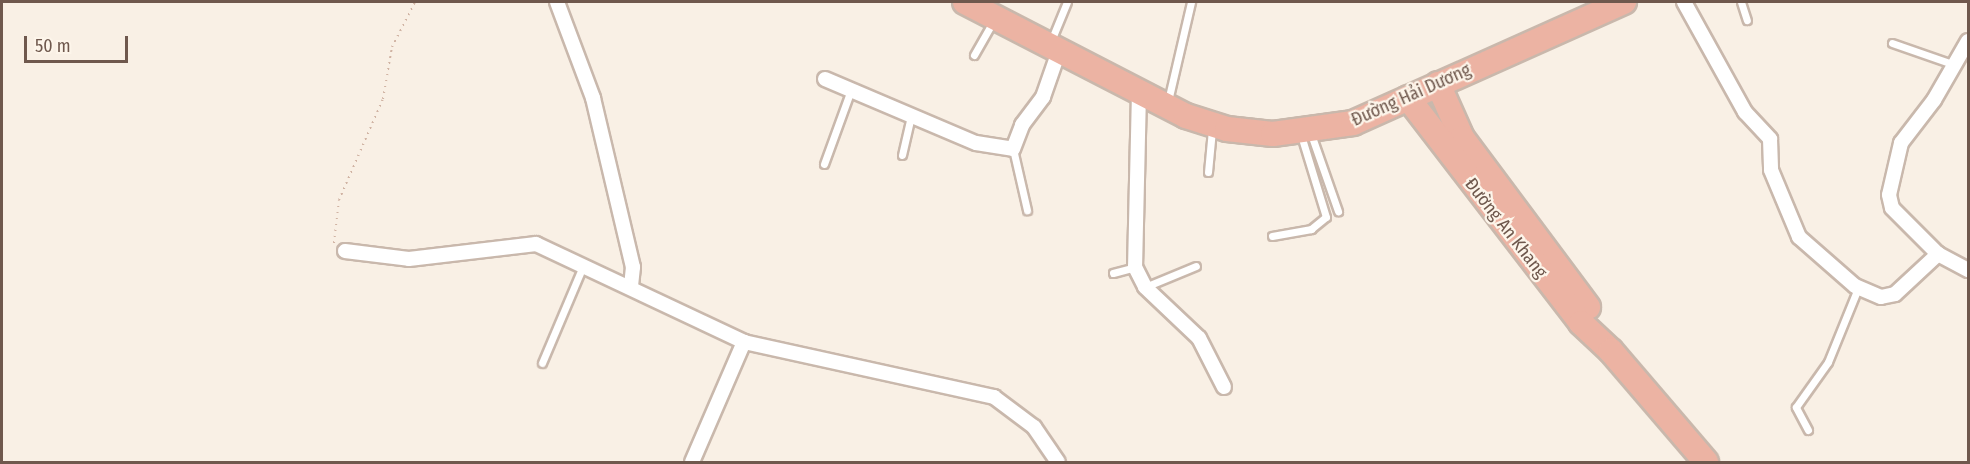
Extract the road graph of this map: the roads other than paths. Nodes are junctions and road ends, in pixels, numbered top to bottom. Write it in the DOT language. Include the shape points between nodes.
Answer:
graph roads {
  1 [pos="557,2"];
  2 [pos="964,2"];
  3 [pos="1067,2"];
  4 [pos="1191,2"];
  5 [pos="1624,2"];
  6 [pos="1684,2"];
  7 [pos="1741,2"];
  8 [pos="995,18"];
  9 [pos="1747,20"];
  10 [pos="1968,41"];
  11 [pos="1892,43"];
  12 [pos="1054,49"];
  13 [pos="974,56"];
  14 [pos="1955,65"];
  15 [pos="825,79"];
  16 [pos="1438,84"];
  17 [pos="851,90"];
  18 [pos="1139,92"];
  19 [pos="1408,98"];
  20 [pos="1167,106"];
  21 [pos="911,116"];
  22 [pos="1213,125"];
  23 [pos="1305,132"];
  24 [pos="1013,149"];
  25 [pos="902,155"];
  26 [pos="824,164"];
  27 [pos="1208,172"];
  28 [pos="1028,210"];
  29 [pos="1338,211"];
  30 [pos="1272,236"];
  31 [pos="345,251"];
  32 [pos="1938,254"];
  33 [pos="583,266"];
  34 [pos="1196,266"];
  35 [pos="1135,267"];
  36 [pos="1968,270"];
  37 [pos="1113,273"];
  38 [pos="631,287"];
  39 [pos="1145,287"];
  40 [pos="1858,288"];
  41 [pos="744,342"];
  42 [pos="1611,351"];
  43 [pos="542,363"];
  44 [pos="1224,387"];
  45 [pos="1808,430"];
  46 [pos="692,462"];
  47 [pos="1058,462"];
  48 [pos="1706,462"];
  1 -- 38 [label="street" via="593,98 633,267"];
  2 -- 8 [label="highway, Đường Hải Dương"];
  3 -- 12 [label="lane"];
  4 -- 20 [label="lane"];
  5 -- 16 [label="highway, Đường Hải Dương"];
  6 -- 40 [label="street" via="1745,112 1770,139 1772,170 1797,234"];
  7 -- 9 [label="lane"];
  8 -- 12 [label="highway, Đường Hải Dương"];
  8 -- 13 [label="lane"];
  10 -- 14 [label="street"];
  11 -- 14 [label="lane"];
  12 -- 18 [label="highway, Đường Hải Dương"];
  12 -- 24 [label="street" via="1043,97 1022,125"];
  14 -- 32 [label="street" via="1901,143 1889,195 1892,208"];
  15 -- 17 [label="street"];
  16 -- 19 [label="highway, Đường Hải Dương"];
  16 -- 42 [label="highway, Đường An Khang" via="1462,138 1594,315"];
  17 -- 21 [label="street"];
  17 -- 26 [label="lane"];
  18 -- 20 [label="highway, Đường Hải Dương"];
  18 -- 35 [label="street"];
  19 -- 23 [label="highway, Đường Hải Dương" via="1353,123"];
  19 -- 42 [label="highway, Đường An Khang" via="1581,323"];
  20 -- 22 [label="highway, Đường Hải Dương"];
  21 -- 24 [label="street" via="976,143"];
  21 -- 25 [label="lane"];
  22 -- 23 [label="highway, Đường Hải Dương"];
  22 -- 27 [label="lane"];
  23 -- 29 [label="lane"];
  23 -- 30 [label="lane" via="1326,217 1311,229"];
  24 -- 28 [label="lane"];
  31 -- 33 [label="street" via="409,259 528,242"];
  32 -- 36 [label="street"];
  32 -- 40 [label="street" via="1891,297"];
  33 -- 38 [label="street"];
  33 -- 43 [label="lane"];
  34 -- 39 [label="lane"];
  35 -- 37 [label="lane"];
  35 -- 39 [label="street"];
  38 -- 41 [label="street"];
  39 -- 44 [label="street" via="1199,338"];
  40 -- 45 [label="lane" via="1828,362 1796,407"];
  41 -- 46 [label="street"];
  41 -- 47 [label="street" via="986,394 1034,427"];
  42 -- 48 [label="highway, Đường An Khang"];
}
